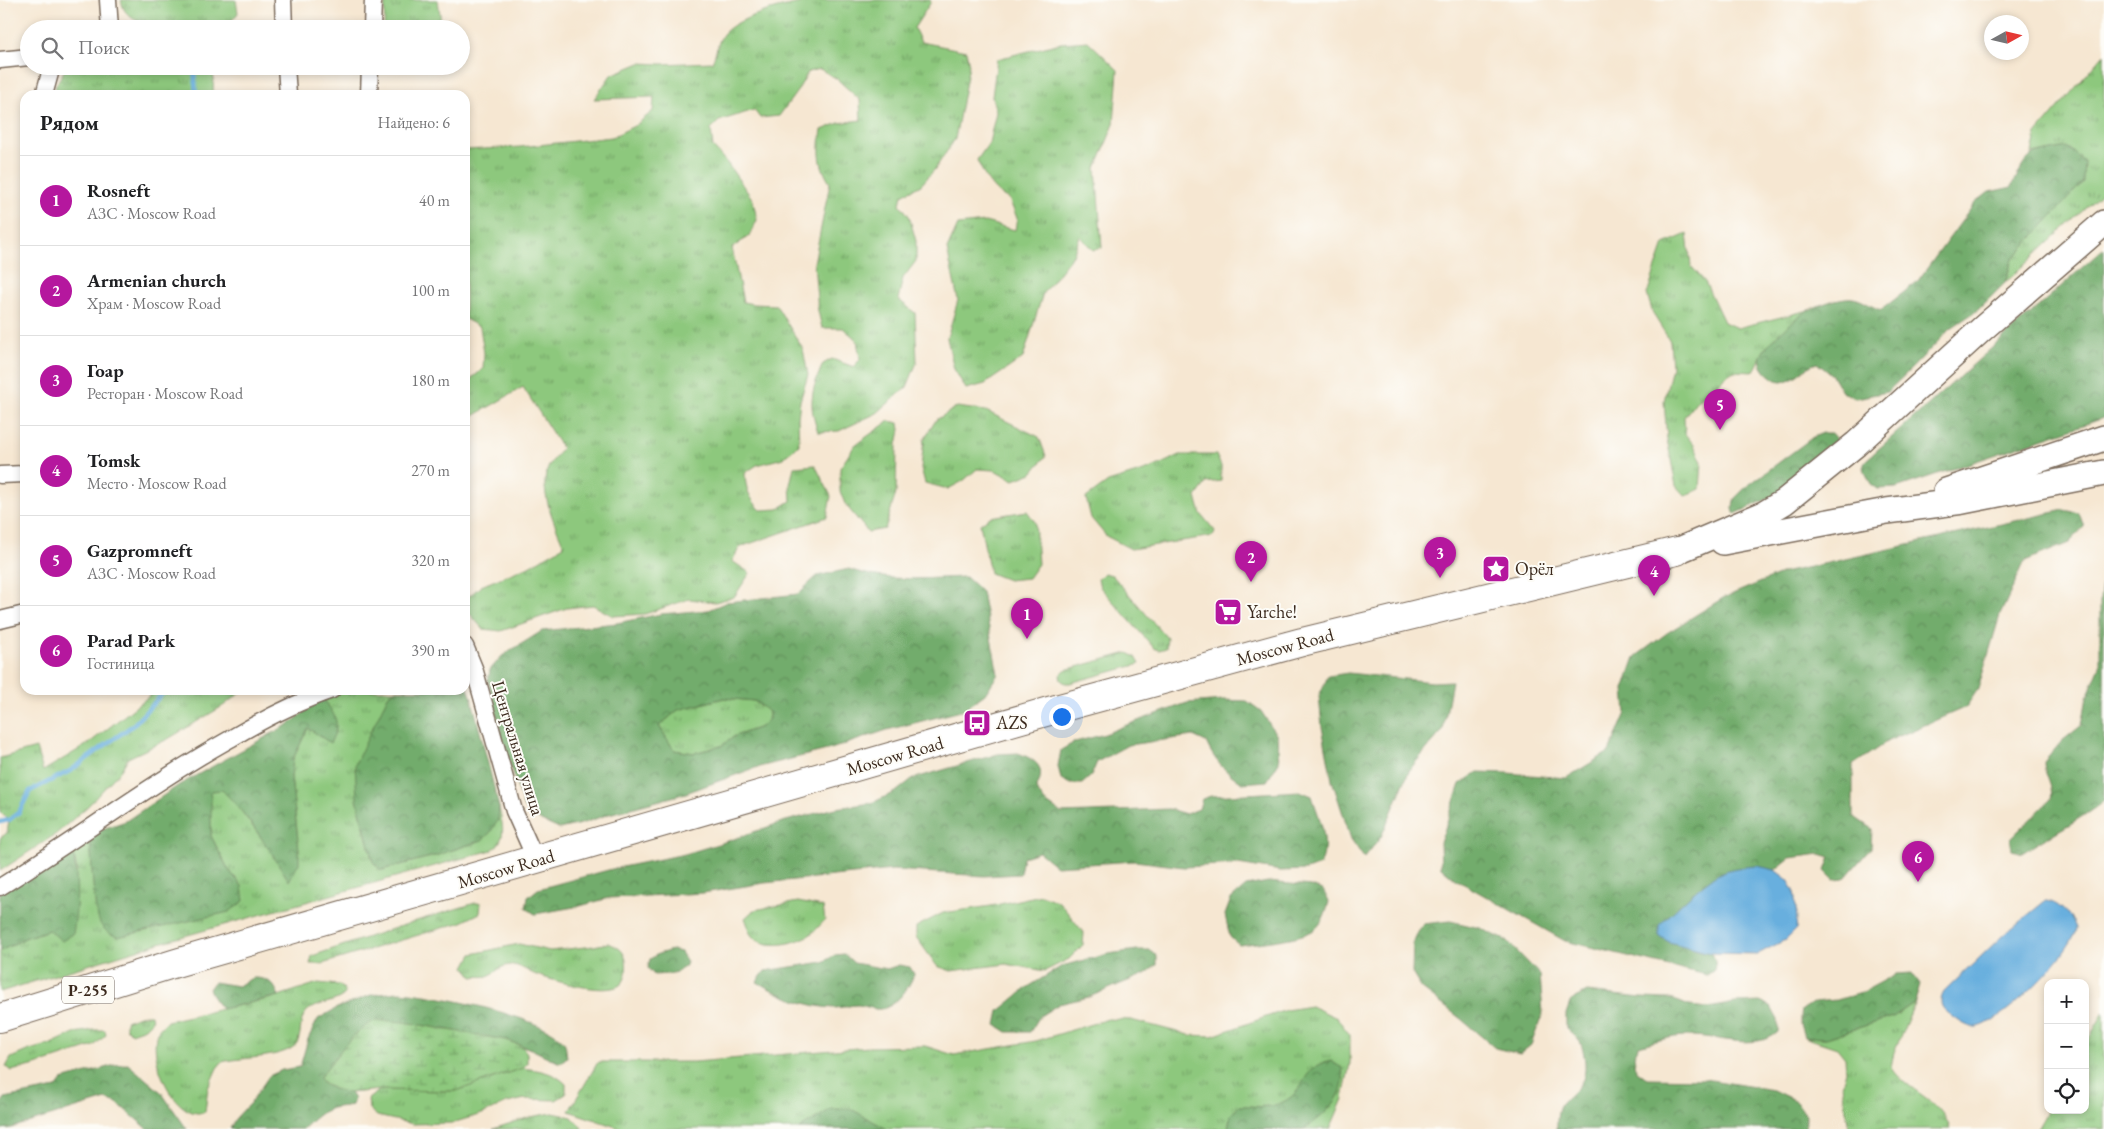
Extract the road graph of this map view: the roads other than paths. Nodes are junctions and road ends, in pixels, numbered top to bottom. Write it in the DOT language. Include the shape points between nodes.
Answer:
graph roads {
  1 [pos="108,0"];
  2 [pos="283,0"];
  3 [pos="373,0"];
  4 [pos="109,20"];
  5 [pos="284,20"];
  6 [pos="372,20"];
  7 [pos="20,58"];
  8 [pos="0,60"];
  9 [pos="50,75"];
  10 [pos="287,75"];
  11 [pos="369,75"];
  12 [pos="45,90"];
  13 [pos="288,90"];
  14 [pos="368,90"];
  15 [pos="2104,224"];
  16 [pos="2104,438"];
  17 [pos="2104,473"];
  18 [pos="20,474"];
  19 [pos="0,475"];
  20 [pos="1887,511"];
  21 [pos="1677,551"];
  22 [pos="20,615"];
  23 [pos="0,620"];
  24 [pos="470,658"];
  25 [pos="318,695"];
  26 [pos="536,860"];
  27 [pos="0,887"];
  28 [pos="0,1018"];
  1 -- 4 [label="street"];
  2 -- 5 [label="street"];
  3 -- 6 [label="street"];
  7 -- 8 [label="street"];
  9 -- 12 [label="street"];
  10 -- 13 [label="street"];
  11 -- 14 [label="street"];
  15 -- 21 [label="main road" via="1864,437 1784,502 1764,514"];
  16 -- 20 [label="main road"];
  17 -- 20 [label="main road" via="1963,502"];
  18 -- 19 [label="street"];
  20 -- 21 [label="main road"];
  21 -- 26 [label="highway, Moscow Road" via="1296,644 949,740"];
  22 -- 23 [label="street"];
  24 -- 26 [label="street, Центральная улица" via="514,811"];
  25 -- 27 [label="street" via="255,725 178,768"];
  26 -- 28 [label="highway, Moscow Road / Р-255" via="176,963"];
}
